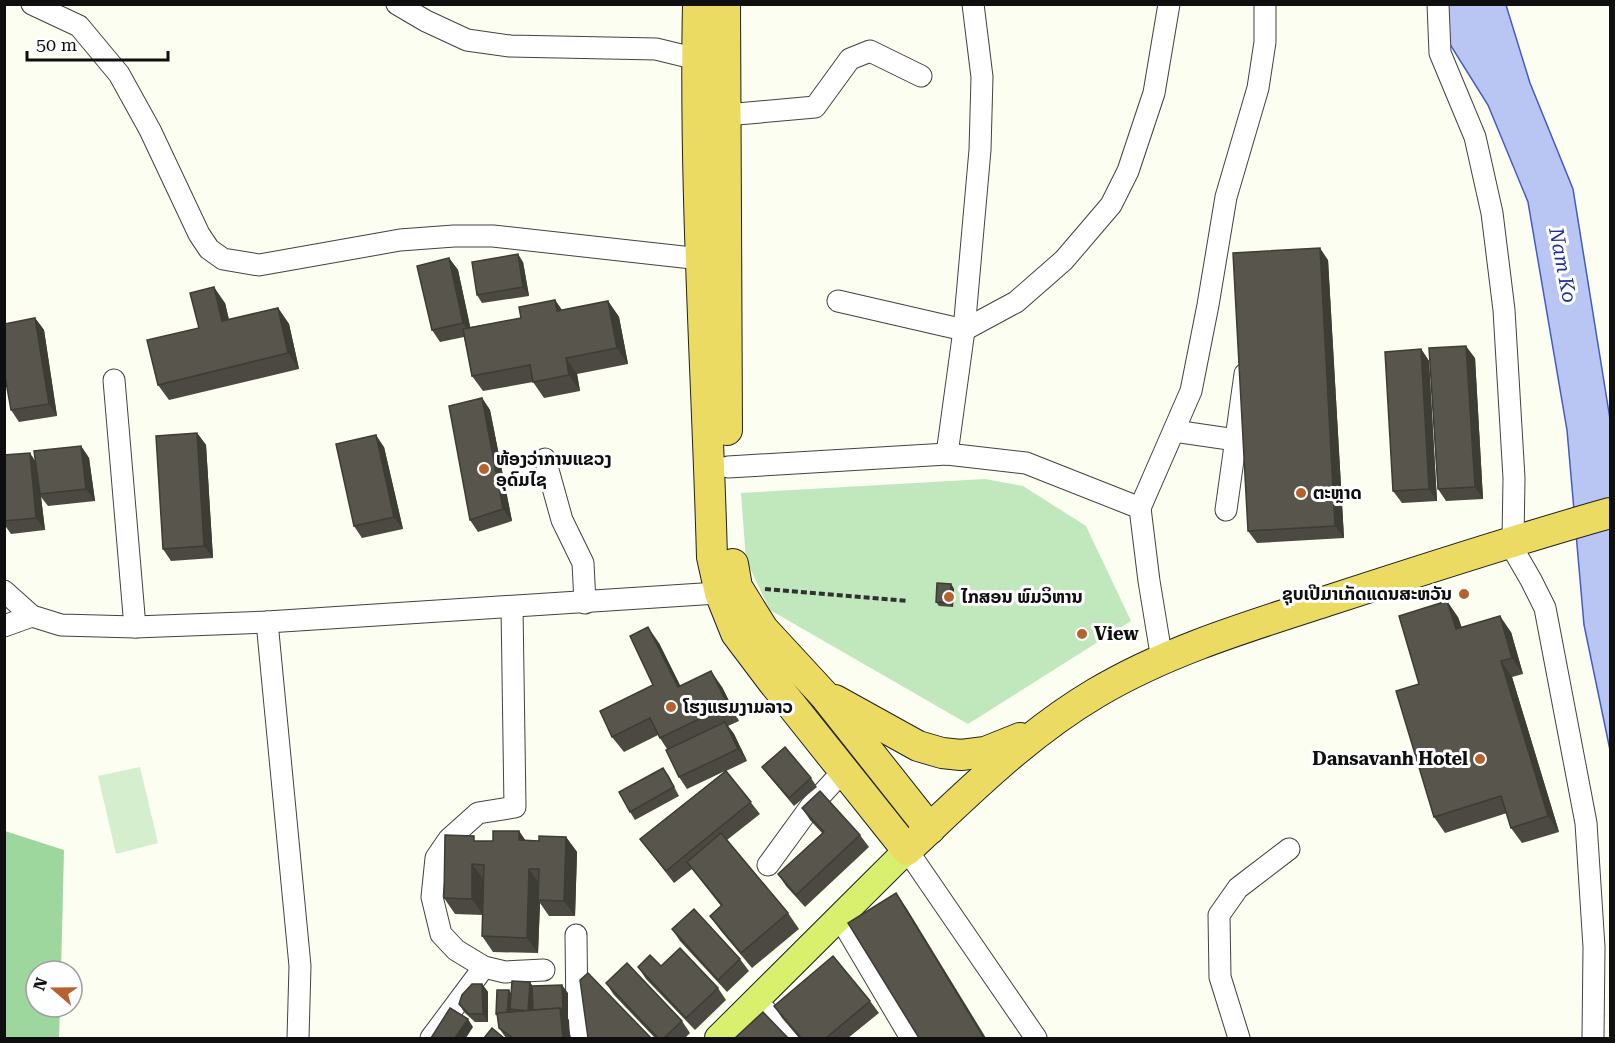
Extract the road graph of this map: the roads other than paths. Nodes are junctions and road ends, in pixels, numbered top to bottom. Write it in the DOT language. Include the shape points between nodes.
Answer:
graph roads {
  1 [pos="32,4"];
  2 [pos="397,4"];
  3 [pos="698,4"];
  4 [pos="725,4"];
  5 [pos="973,4"];
  6 [pos="1169,4"];
  7 [pos="1265,4"];
  8 [pos="1438,4"];
  9 [pos="711,59"];
  10 [pos="921,76"];
  11 [pos="726,115"];
  12 [pos="702,259"];
  13 [pos="714,297"];
  14 [pos="838,301"];
  15 [pos="964,330"];
  16 [pos="1245,371"];
  17 [pos="114,380"];
  18 [pos="1174,431"];
  19 [pos="1236,440"];
  20 [pos="947,454"];
  21 [pos="545,459"];
  22 [pos="728,467"];
  23 [pos="1140,508"];
  24 [pos="1226,510"];
  25 [pos="1611,513"];
  26 [pos="1514,541"];
  27 [pos="732,590"];
  28 [pos="4,591"];
  29 [pos="585,603"];
  30 [pos="512,607"];
  31 [pos="32,616"];
  32 [pos="267,622"];
  33 [pos="4,626"];
  34 [pos="135,627"];
  35 [pos="1162,660"];
  36 [pos="824,695"];
  37 [pos="1045,727"];
  38 [pos="844,770"];
  39 [pos="930,829"];
  40 [pos="907,849"];
  41 [pos="1289,849"];
  42 [pos="768,865"];
  43 [pos="840,918"];
  44 [pos="576,935"];
  45 [pos="484,967"];
  46 [pos="544,970"];
  47 [pos="756,1001"];
  48 [pos="298,1038"];
  49 [pos="431,1038"];
  50 [pos="582,1038"];
  51 [pos="718,1038"];
  52 [pos="793,1038"];
  53 [pos="911,1038"];
  54 [pos="1036,1038"];
  55 [pos="1239,1038"];
  56 [pos="1593,1038"];
  1 -- 12 [label="street" via="79,26 119,74 199,234 209,249 223,259 259,265 400,240 454,236 494,236"];
  2 -- 9 [label="street" via="467,40 510,46 656,49"];
  3 -- 9 [label="highway"];
  4 -- 9 [label="highway"];
  5 -- 15 [label="street" via="982,77 980,150"];
  6 -- 15 [label="street" via="1154,93 1128,171 1111,205 1064,260 1016,302"];
  7 -- 18 [label="street" via="1265,42 1258,88 1226,197 1191,391"];
  8 -- 26 [label="street" via="1440,52 1475,137 1492,213 1505,322"];
  9 -- 11 [label="highway"];
  9 -- 12 [label="highway"];
  10 -- 11 [label="street" via="870,51 850,59 815,107"];
  11 -- 13 [label="highway"];
  12 -- 13 [label="highway"];
  13 -- 22 [label="highway"];
  13 -- 27 [label="highway" via="712,557"];
  14 -- 15 [label="street"];
  15 -- 20 [label="street"];
  16 -- 19 [label="street"];
  17 -- 34 [label="street"];
  18 -- 19 [label="street"];
  18 -- 23 [label="street"];
  19 -- 24 [label="street"];
  20 -- 22 [label="street"];
  20 -- 23 [label="street" via="1026,464"];
  21 -- 29 [label="street" via="562,520 583,563"];
  22 -- 27 [label="highway"];
  23 -- 35 [label="street"];
  25 -- 26 [label="highway"];
  26 -- 35 [label="highway" via="1261,623"];
  26 -- 56 [label="street" via="1545,608 1586,823 1594,947"];
  27 -- 29 [label="street"];
  27 -- 36 [label="highway"];
  27 -- 38 [label="highway" via="736,633"];
  28 -- 31 [label="street"];
  29 -- 30 [label="street"];
  30 -- 32 [label="street"];
  30 -- 45 [label="street" via="515,807 478,813 449,839 436,858 432,897 441,933 456,950"];
  31 -- 33 [label="street"];
  31 -- 34 [label="street" via="62,625"];
  32 -- 34 [label="street"];
  32 -- 48 [label="street" via="300,966"];
  35 -- 37 [label="highway" via="1096,693"];
  36 -- 37 [label="highway" via="918,746 942,753 985,752"];
  36 -- 39 [label="highway"];
  37 -- 39 [label="highway"];
  38 -- 40 [label="highway"];
  38 -- 42 [label="street" via="811,806"];
  39 -- 40 [label="highway"];
  40 -- 43 [label="main road"];
  40 -- 54 [label="street"];
  41 -- 55 [label="street" via="1238,888 1219,915 1220,977"];
  43 -- 47 [label="main road"];
  43 -- 53 [label="street"];
  44 -- 50 [label="street" via="577,1019"];
  45 -- 46 [label="street" via="505,972"];
  45 -- 49 [label="street"];
  47 -- 51 [label="main road"];
  47 -- 52 [label="street"];
}
